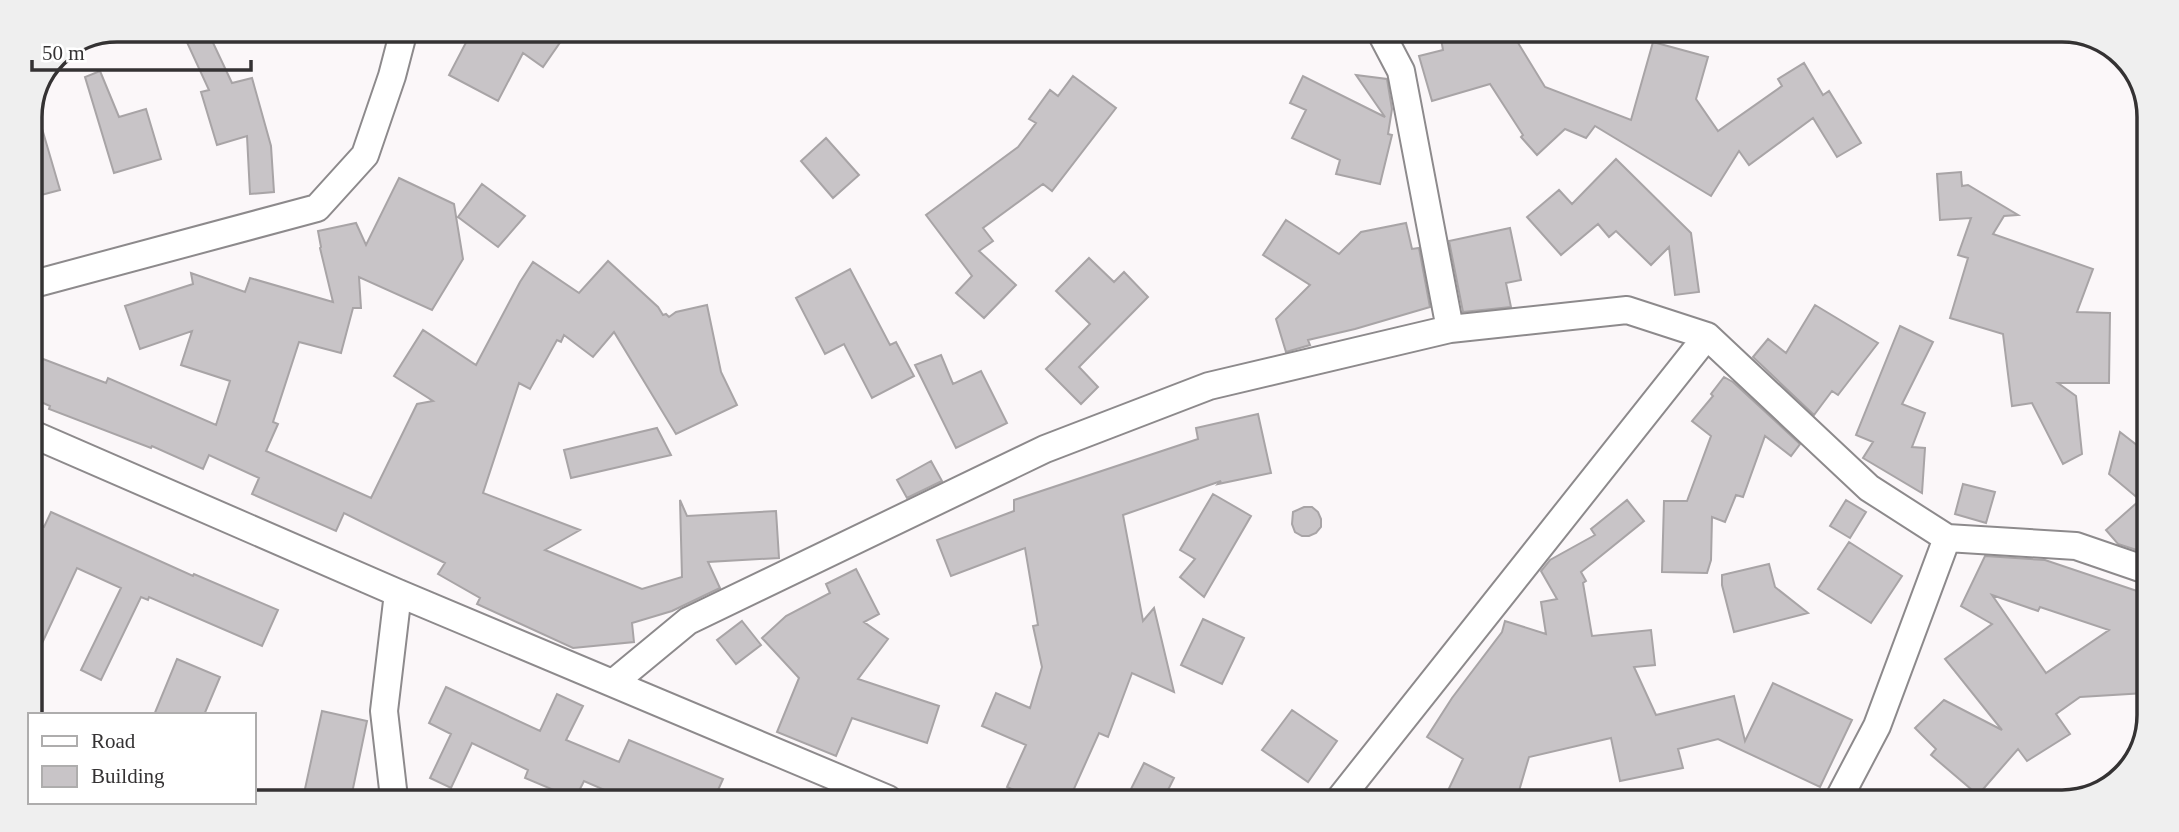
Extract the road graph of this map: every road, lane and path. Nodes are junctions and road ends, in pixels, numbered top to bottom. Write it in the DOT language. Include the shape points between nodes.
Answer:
graph roads {
  1 [pos="401,42"];
  2 [pos="1386,42"];
  3 [pos="42,282"];
  4 [pos="1450,330"];
  5 [pos="1707,336"];
  6 [pos="42,438"];
  7 [pos="1947,538"];
  8 [pos="2137,567"];
  9 [pos="398,593"];
  10 [pos="613,683"];
  11 [pos="393,790"];
  12 [pos="867,790"];
  13 [pos="1346,790"];
  14 [pos="1844,790"];
  1 -- 3 [label="street" via="365,155 317,208"];
  2 -- 4 [label="street" via="1401,71"];
  4 -- 5 [label="street" via="1627,310"];
  4 -- 10 [label="street" via="1209,386 1045,449 688,621"];
  5 -- 7 [label="street" via="1869,488"];
  5 -- 13 [label="street"];
  6 -- 9 [label="street"];
  7 -- 8 [label="street" via="2076,546"];
  7 -- 14 [label="street" via="1877,726"];
  9 -- 10 [label="street"];
  9 -- 11 [label="street" via="384,710"];
  10 -- 12 [label="street"];
}
